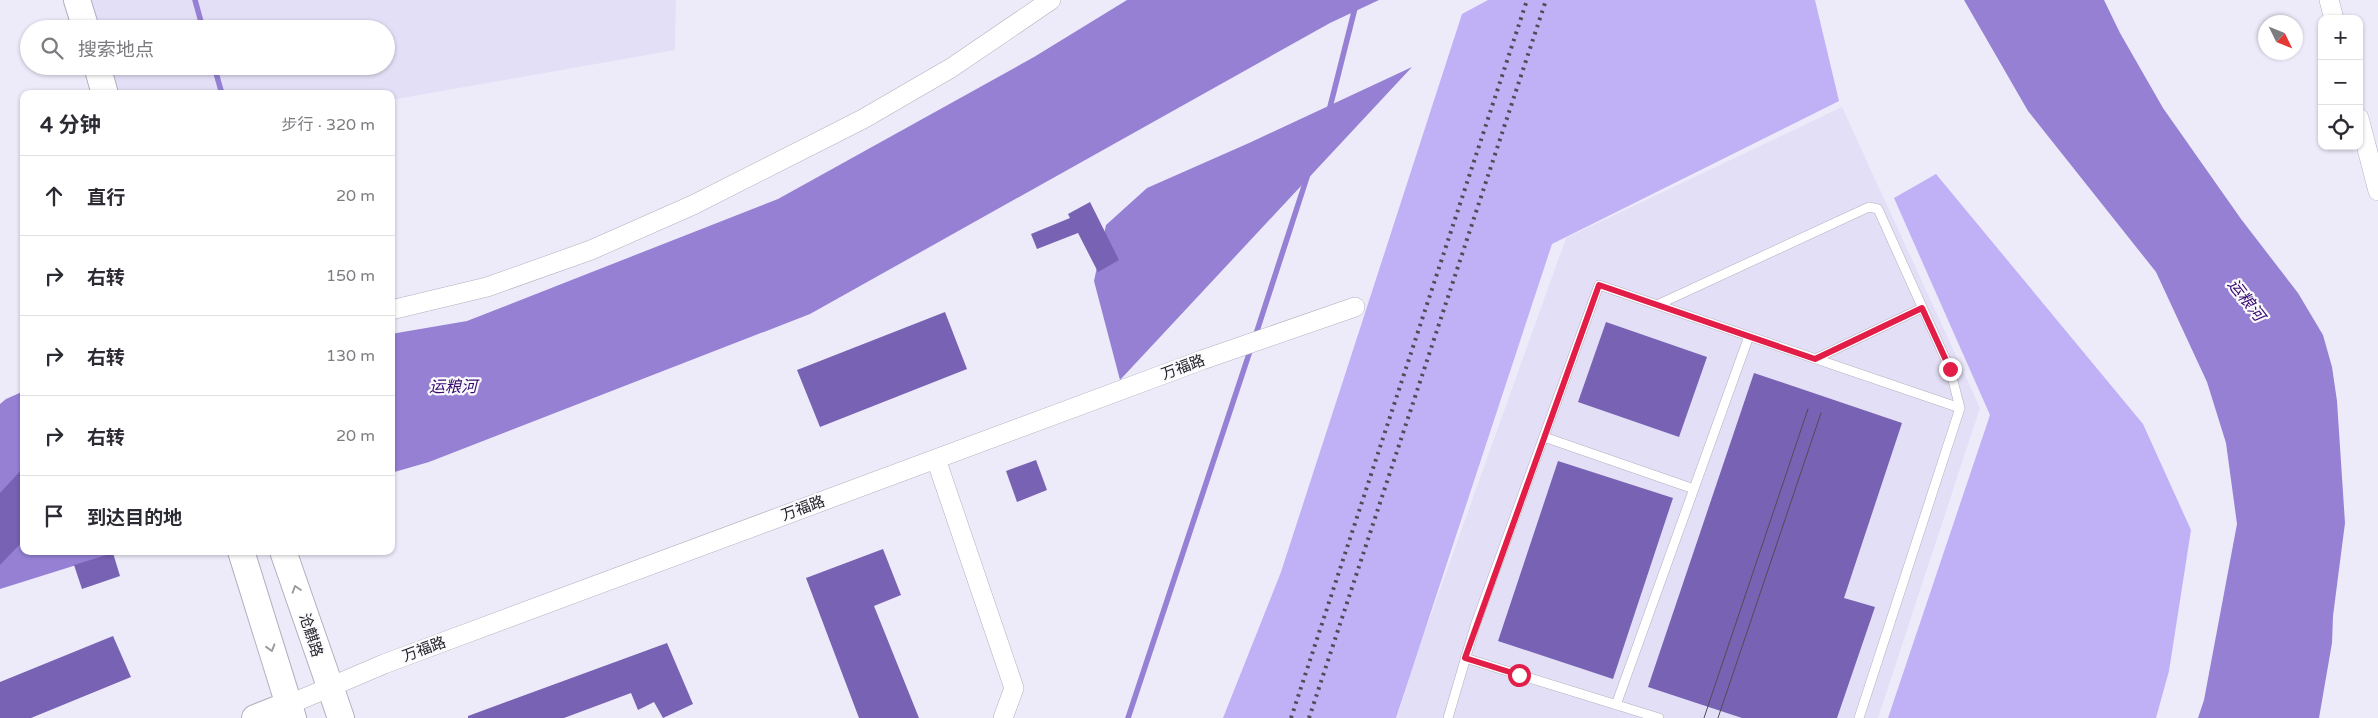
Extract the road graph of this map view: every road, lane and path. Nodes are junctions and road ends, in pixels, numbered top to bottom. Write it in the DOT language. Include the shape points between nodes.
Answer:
graph roads {
  1 [pos="77,0"];
  2 [pos="1051,0"];
  3 [pos="2329,0"];
  4 [pos="2333,15"];
  5 [pos="83,20"];
  6 [pos="100,75"];
  7 [pos="104,90"];
  8 [pos="2363,133"];
  9 [pos="2378,191"];
  10 [pos="1657,305"];
  11 [pos="1355,307"];
  12 [pos="1922,308"];
  13 [pos="395,309"];
  14 [pos="1748,336"];
  15 [pos="1815,359"];
  16 [pos="1960,408"];
  17 [pos="1544,437"];
  18 [pos="936,459"];
  19 [pos="1694,488"];
  20 [pos="242,555"];
  21 [pos="284,555"];
  22 [pos="1465,658"];
  23 [pos="329,688"];
  24 [pos="1616,705"];
  25 [pos="291,711"];
  26 [pos="254,718"];
  27 [pos="341,718"];
  28 [pos="1003,718"];
  29 [pos="1448,718"];
  30 [pos="1659,718"];
  31 [pos="1859,718"];
  1 -- 5 [label="main road"];
  2 -- 13 [label="street" via="951,68 863,119 693,205 590,250 486,287"];
  3 -- 4 [label="street"];
  6 -- 7 [label="main road"];
  8 -- 9 [label="street"];
  10 -- 12 [label="lane" via="1869,207 1878,210"];
  10 -- 14 [label="lane"];
  10 -- 17 [label="lane" via="1599,285"];
  11 -- 18 [label="street, 万福路"];
  12 -- 15 [label="lane"];
  12 -- 16 [label="lane" via="1950,369"];
  14 -- 15 [label="lane"];
  14 -- 19 [label="lane"];
  15 -- 16 [label="lane"];
  16 -- 31 [label="lane"];
  17 -- 19 [label="lane"];
  17 -- 22 [label="lane"];
  18 -- 23 [label="street, 万福路" via="384,664"];
  18 -- 28 [label="street" via="1014,688"];
  19 -- 24 [label="lane"];
  20 -- 25 [label="main road, one-way"];
  23 -- 21 [label="main road, 沧麒路, one-way"];
  22 -- 24 [label="lane"];
  22 -- 29 [label="lane"];
  23 -- 25 [label="street, 万福路"];
  23 -- 27 [label="main road, 沧麒路"];
  24 -- 30 [label="lane"];
  25 -- 26 [label="main road, 万福路"];
}
